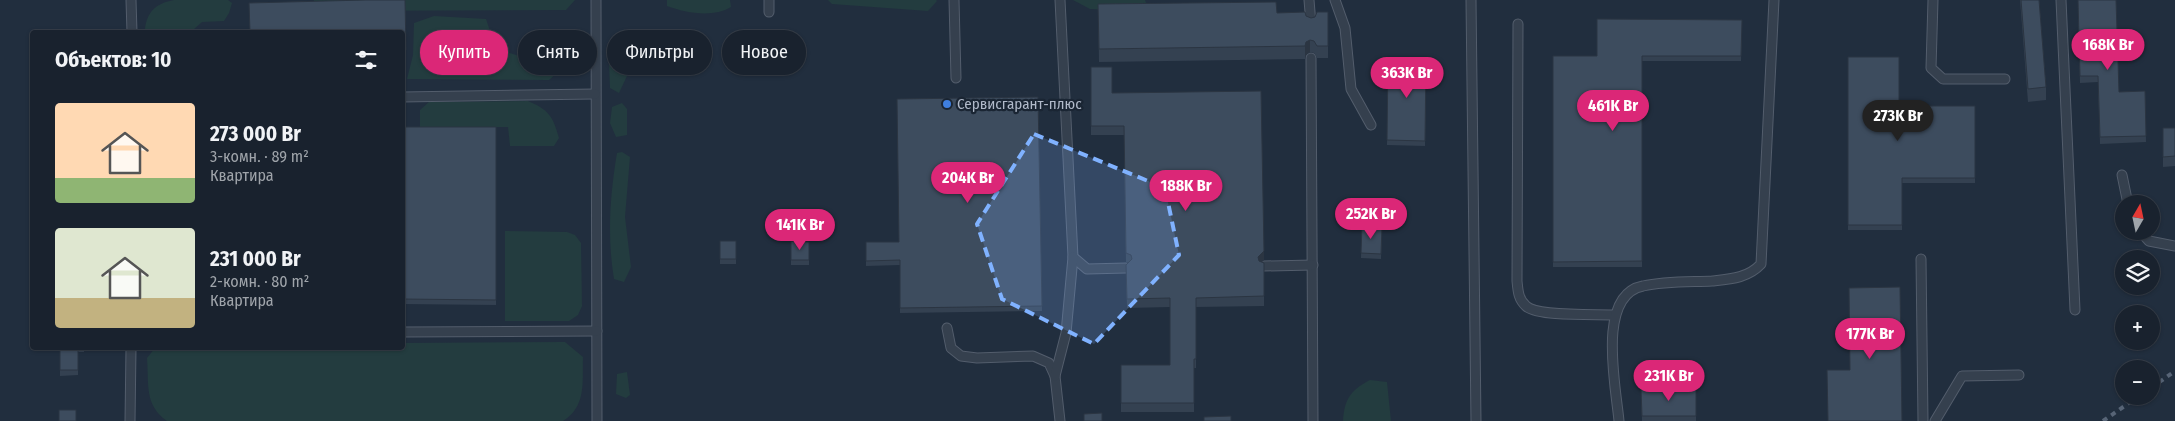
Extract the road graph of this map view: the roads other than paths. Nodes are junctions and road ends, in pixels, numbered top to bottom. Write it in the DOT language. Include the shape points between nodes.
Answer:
graph roads {
  1 [pos="131,0"];
  2 [pos="596,0"];
  3 [pos="769,0"];
  4 [pos="954,0"];
  5 [pos="1060,0"];
  6 [pos="1309,0"];
  7 [pos="1335,0"];
  8 [pos="1471,0"];
  9 [pos="1774,0"];
  10 [pos="1933,0"];
  11 [pos="2061,0"];
  12 [pos="769,12"];
  13 [pos="1311,24"];
  14 [pos="1518,24"];
  15 [pos="132,30"];
  16 [pos="1311,58"];
  17 [pos="956,78"];
  18 [pos="2005,79"];
  19 [pos="595,94"];
  20 [pos="405,97"];
  21 [pos="1371,125"];
  22 [pos="2122,175"];
  23 [pos="2126,195"];
  24 [pos="2147,240"];
  25 [pos="2175,246"];
  26 [pos="1073,257"];
  27 [pos="1921,259"];
  28 [pos="1313,265"];
  29 [pos="1264,266"];
  30 [pos="1126,268"];
  31 [pos="2075,310"];
  32 [pos="1614,315"];
  33 [pos="948,328"];
  34 [pos="597,331"];
  35 [pos="405,332"];
  36 [pos="131,350"];
  37 [pos="2019,375"];
  38 [pos="1055,376"];
  39 [pos="130,421"];
  40 [pos="597,421"];
  41 [pos="1060,421"];
  42 [pos="1313,421"];
  43 [pos="1476,421"];
  44 [pos="1619,421"];
  45 [pos="1923,421"];
  46 [pos="1935,421"];
  1 -- 15 [label="lane"];
  2 -- 19 [label="lane"];
  3 -- 12 [label="lane"];
  4 -- 17 [label="lane"];
  5 -- 26 [label="lane"];
  6 -- 13 [label="lane"];
  7 -- 21 [label="lane" via="1346,28 1351,89"];
  8 -- 43 [label="lane"];
  9 -- 32 [label="lane" via="1762,264 1752,273 1730,280 1642,286 1622,298"];
  10 -- 18 [label="lane" via="1931,68 1943,79"];
  11 -- 31 [label="lane"];
  14 -- 32 [label="lane" via="1519,298 1527,308 1545,313"];
  16 -- 28 [label="lane"];
  19 -- 20 [label="lane"];
  19 -- 34 [label="lane"];
  22 -- 23 [label="lane"];
  24 -- 25 [label="lane"];
  26 -- 30 [label="lane" via="1087,269"];
  26 -- 38 [label="lane" via="1066,333"];
  27 -- 45 [label="lane"];
  28 -- 29 [label="lane"];
  28 -- 42 [label="lane"];
  32 -- 44 [label="lane" via="1612,340"];
  33 -- 38 [label="lane" via="951,348 961,356 1033,356 1049,363"];
  34 -- 35 [label="lane"];
  34 -- 40 [label="lane"];
  36 -- 39 [label="lane"];
  37 -- 46 [label="lane" via="1962,376"];
  38 -- 41 [label="lane"];
}
